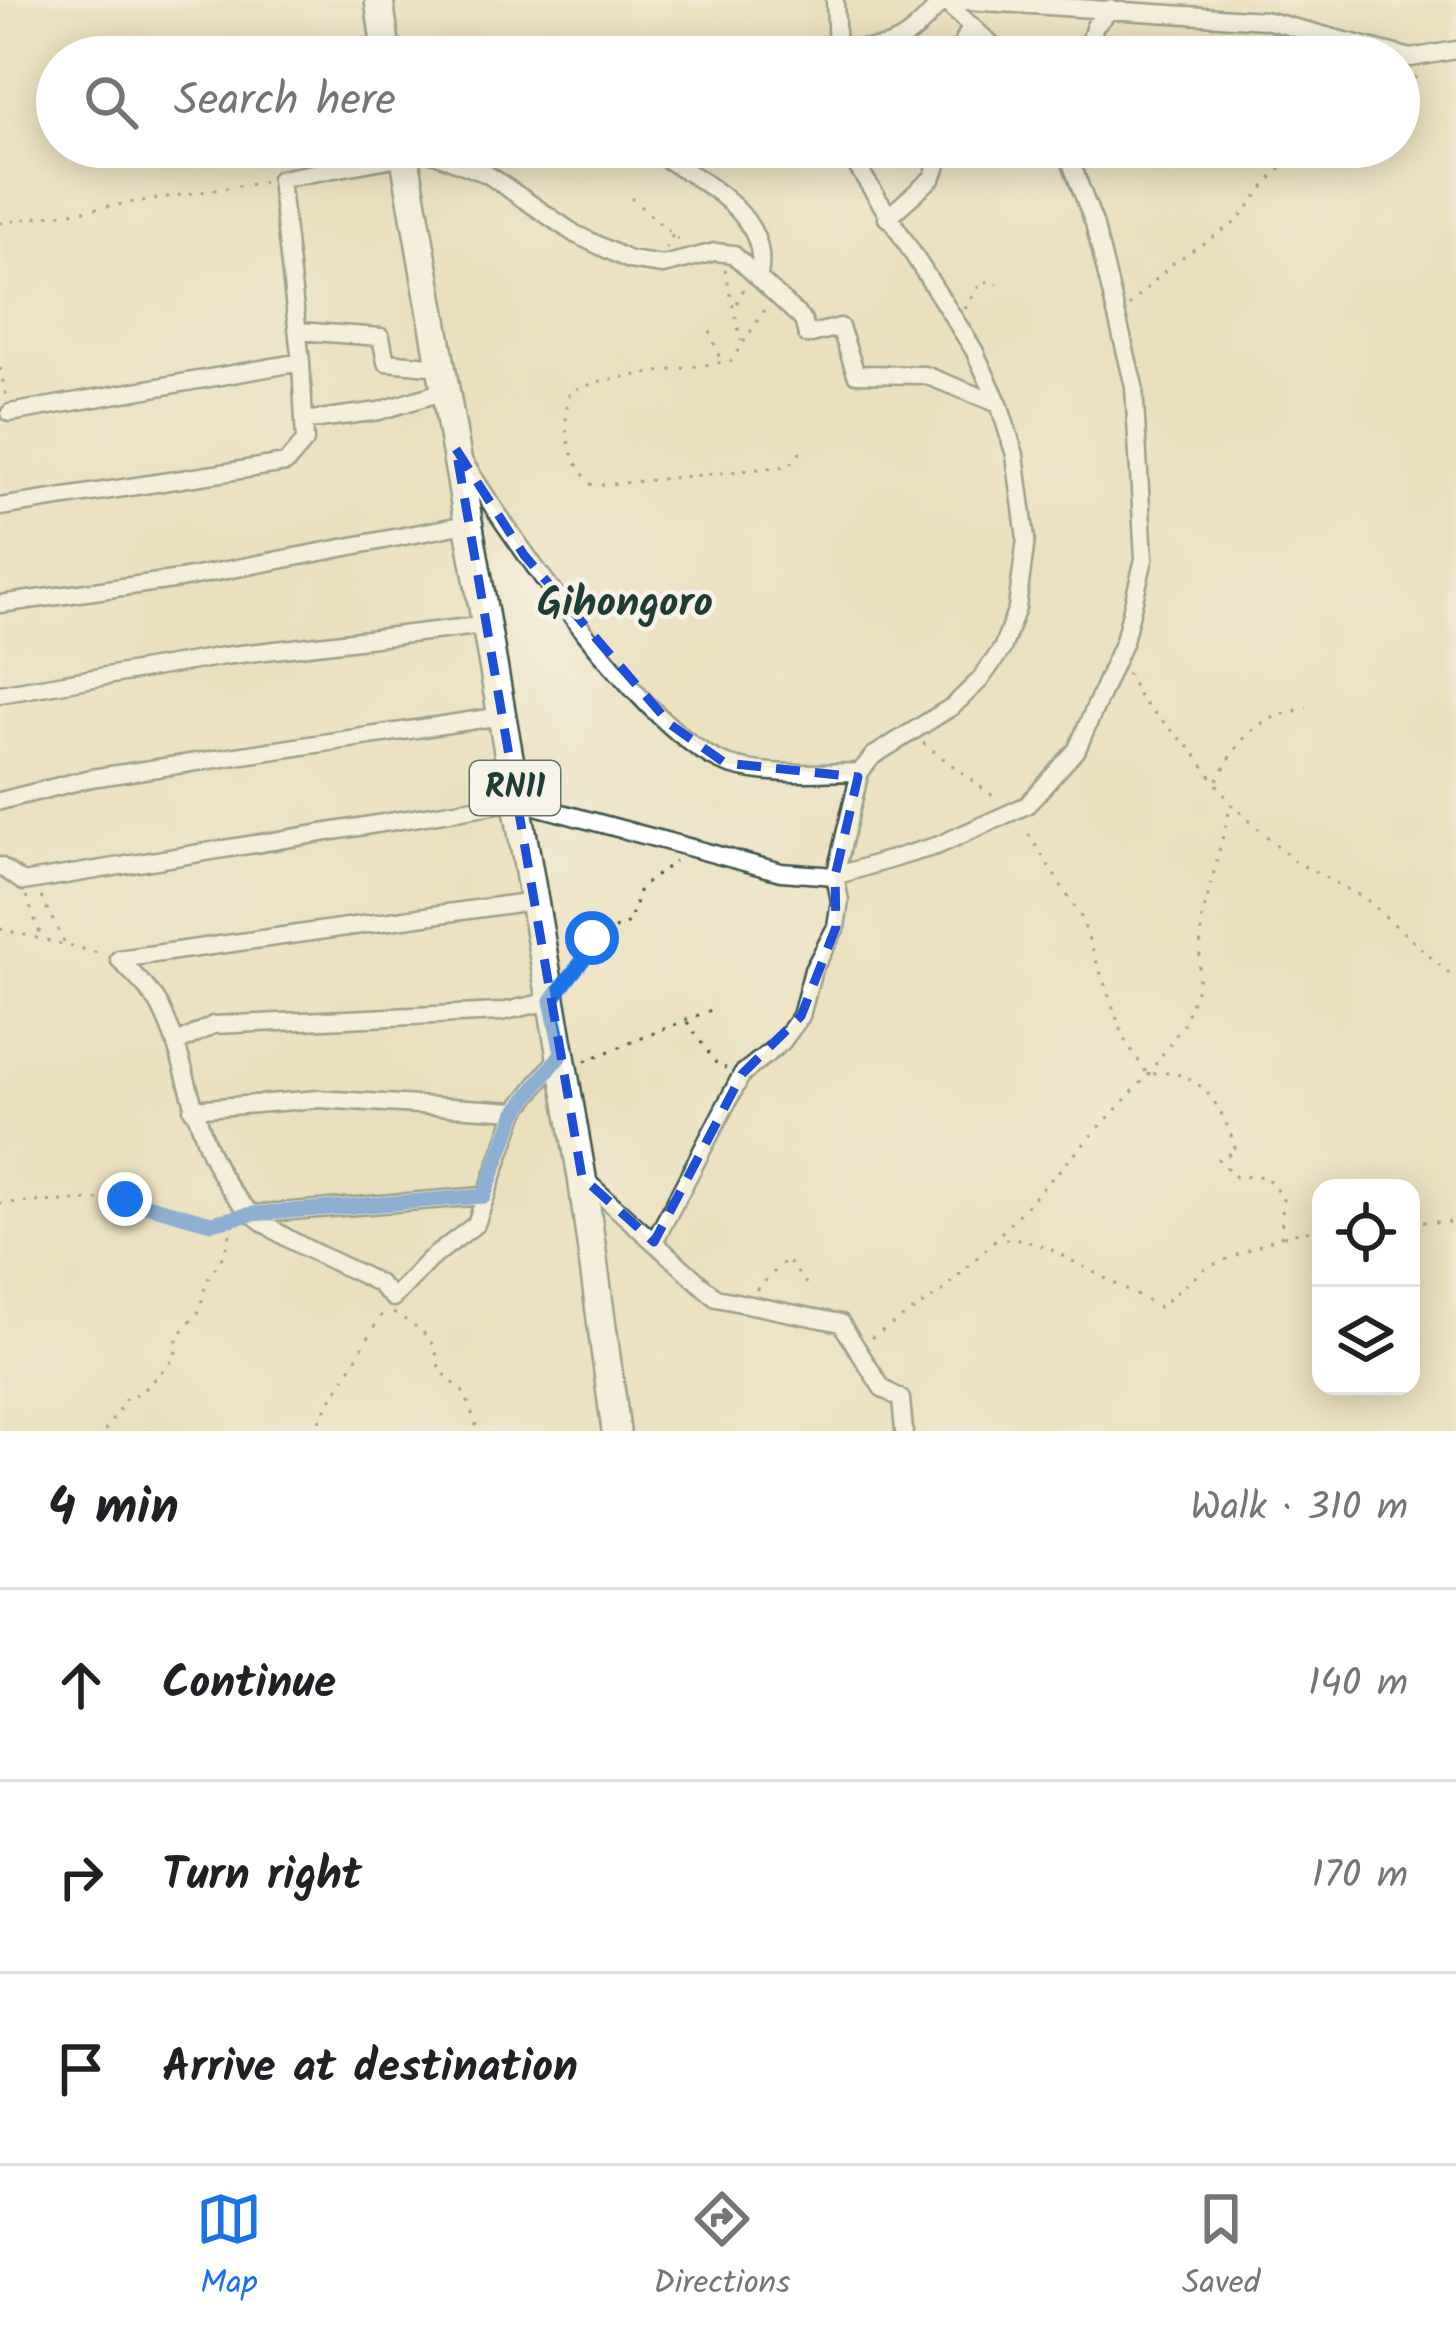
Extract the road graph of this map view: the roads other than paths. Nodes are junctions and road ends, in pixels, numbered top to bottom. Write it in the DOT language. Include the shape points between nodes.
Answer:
graph roads {
  1 [pos="379,0"];
  2 [pos="835,0"];
  3 [pos="943,0"];
  4 [pos="952,0"];
  5 [pos="1101,6"];
  6 [pos="971,25"];
  7 [pos="384,36"];
  8 [pos="836,36"];
  9 [pos="912,36"];
  10 [pos="966,36"];
  11 [pos="983,36"];
  12 [pos="1091,36"];
  13 [pos="1326,36"];
  14 [pos="1456,50"];
  15 [pos="1420,56"];
  16 [pos="329,168"];
  17 [pos="411,168"];
  18 [pos="475,168"];
  19 [pos="676,168"];
  20 [pos="857,168"];
  21 [pos="936,168"];
  22 [pos="1073,168"];
  23 [pos="887,218"];
  24 [pos="759,275"];
  25 [pos="298,331"];
  26 [pos="302,362"];
  27 [pos="443,379"];
  28 [pos="1000,404"];
  29 [pos="10,413"];
  30 [pos="304,421"];
  31 [pos="455,449"];
  32 [pos="0,507"];
  33 [pos="467,524"];
  34 [pos="0,604"];
  35 [pos="485,625"];
  36 [pos="0,694"];
  37 [pos="502,716"];
  38 [pos="860,772"];
  39 [pos="0,801"];
  40 [pos="517,801"];
  41 [pos="0,866"];
  42 [pos="835,876"];
  43 [pos="533,901"];
  44 [pos="551,1001"];
  45 [pos="176,1043"];
  46 [pos="563,1061"];
  47 [pos="193,1109"];
  48 [pos="516,1112"];
  49 [pos="582,1177"];
  50 [pos="484,1196"];
  51 [pos="244,1216"];
  52 [pos="654,1242"];
  53 [pos="616,1431"];
  54 [pos="904,1431"];
  1 -- 7 [label="main road"];
  2 -- 8 [label="street"];
  3 -- 6 [label="street"];
  3 -- 9 [label="street"];
  4 -- 5 [label="street"];
  5 -- 12 [label="street"];
  5 -- 13 [label="street" via="1265,20"];
  6 -- 10 [label="street"];
  6 -- 11 [label="street"];
  14 -- 15 [label="street"];
  16 -- 25 [label="street" via="280,179"];
  17 -- 27 [label="main road, RN11"];
  18 -- 24 [label="street" via="629,260 663,265 734,254"];
  19 -- 24 [label="street" via="748,219 764,250"];
  20 -- 23 [label="street"];
  21 -- 23 [label="street"];
  22 -- 42 [label="street" via="1119,316 1142,449 1144,559 1124,641 1077,749 1027,805 939,845"];
  23 -- 28 [label="street"];
  24 -- 28 [label="street" via="807,335 840,327 856,374 925,375"];
  25 -- 26 [label="street"];
  25 -- 27 [label="street" via="381,337 386,362"];
  26 -- 29 [label="street"];
  26 -- 30 [label="street"];
  27 -- 30 [label="street" via="379,411"];
  27 -- 31 [label="main road, RN11"];
  28 -- 38 [label="street" via="1026,539 1002,649 980,680"];
  30 -- 32 [label="street" via="305,441 286,463"];
  31 -- 33 [label="main road, RN11"];
  31 -- 38 [label="street" via="524,555 671,725 725,764"];
  33 -- 34 [label="street"];
  33 -- 35 [label="main road, RN11"];
  35 -- 36 [label="street" via="224,656"];
  35 -- 37 [label="main road, RN11"];
  37 -- 39 [label="street" via="92,778"];
  37 -- 40 [label="main road, RN11"];
  38 -- 42 [label="street"];
  40 -- 41 [label="street" via="20,881"];
  40 -- 42 [label="street" via="781,872"];
  40 -- 43 [label="main road, RN11"];
  42 -- 52 [label="street" via="836,927 801,1016 746,1071"];
  43 -- 44 [label="main road, RN11"];
  43 -- 45 [label="street" via="118,959 159,1002"];
  44 -- 45 [label="street" via="500,1012 213,1025"];
  44 -- 46 [label="main road, RN11"];
  45 -- 47 [label="street"];
  46 -- 48 [label="street"];
  46 -- 49 [label="main road, RN11"];
  47 -- 48 [label="street" via="320,1099"];
  47 -- 51 [label="street"];
  48 -- 50 [label="street"];
  49 -- 52 [label="street"];
  49 -- 53 [label="main road, RN11"];
  50 -- 51 [label="street"];
  50 -- 51 [label="street" via="476,1224 389,1303 377,1283"];
  52 -- 54 [label="street" via="716,1298 841,1323 882,1388 901,1399"];
}
